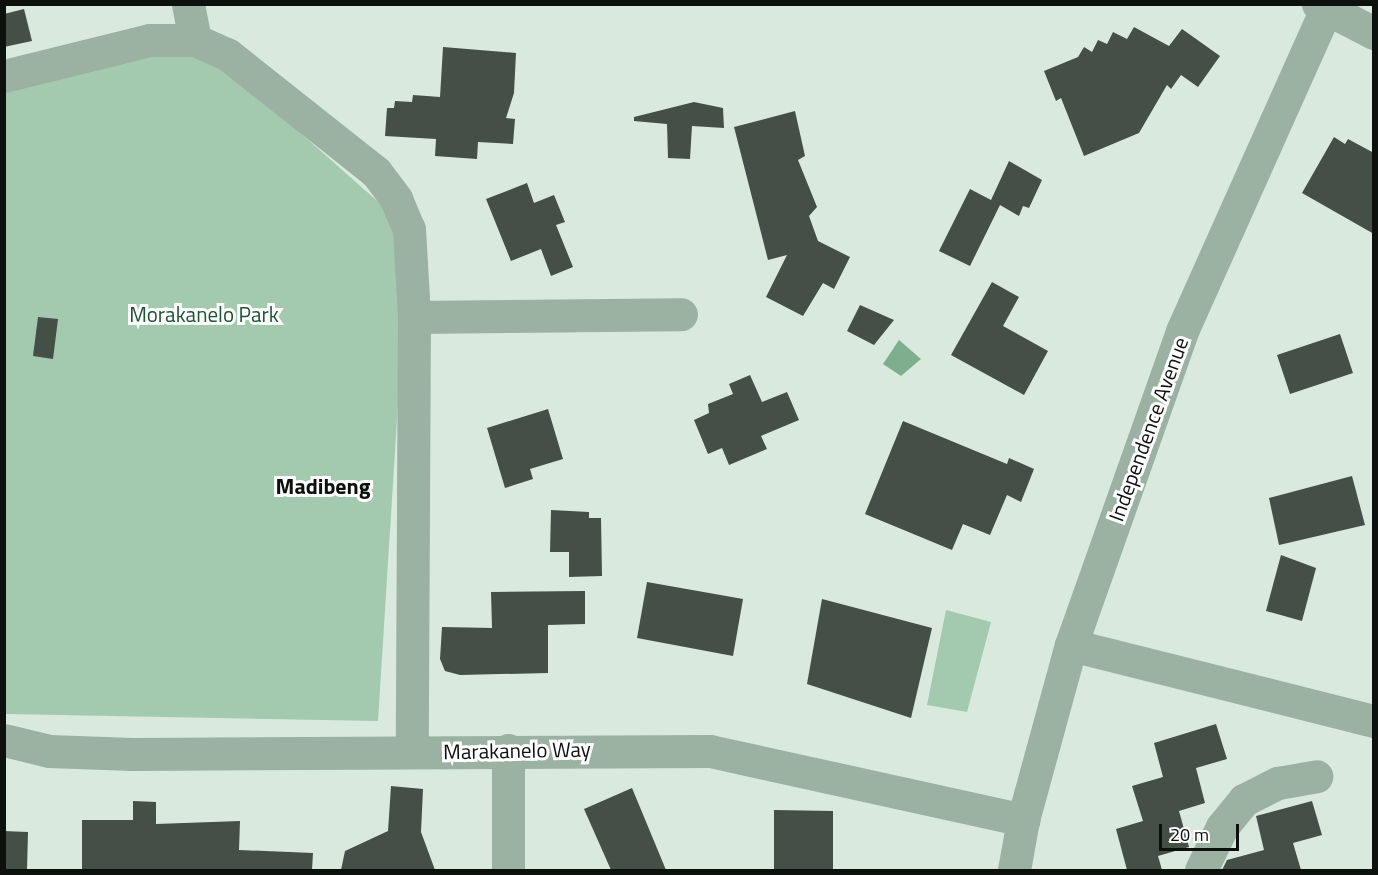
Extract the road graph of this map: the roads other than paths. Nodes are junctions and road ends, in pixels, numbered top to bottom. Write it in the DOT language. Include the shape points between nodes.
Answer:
graph roads {
  1 [pos="188,4"];
  2 [pos="1324,6"];
  3 [pos="1374,33"];
  4 [pos="195,39"];
  5 [pos="4,76"];
  6 [pos="681,314"];
  7 [pos="414,317"];
  8 [pos="1071,645"];
  9 [pos="1374,721"];
  10 [pos="4,740"];
  11 [pos="507,750"];
  12 [pos="412,752"];
  13 [pos="1316,776"];
  14 [pos="1023,820"];
  15 [pos="508,870"];
  16 [pos="1014,870"];
  17 [pos="1201,870"];
  1 -- 4 [label="street"];
  2 -- 3 [label="street"];
  2 -- 8 [label="street, Independence Avenue" via="1182,331"];
  4 -- 5 [label="street" via="150,40"];
  4 -- 7 [label="street" via="227,54 376,172 396,199 408,229"];
  6 -- 7 [label="street"];
  7 -- 12 [label="street"];
  8 -- 9 [label="street"];
  8 -- 14 [label="street, Independence Avenue"];
  10 -- 12 [label="street, Marakanelo Way" via="49,751 132,754"];
  11 -- 12 [label="street, Marakanelo Way"];
  11 -- 14 [label="street, Marakanelo Way" via="710,751"];
  11 -- 15 [label="street"];
  13 -- 17 [label="street" via="1278,783 1244,800 1222,827"];
  14 -- 16 [label="street, Independence Avenue"];
}
